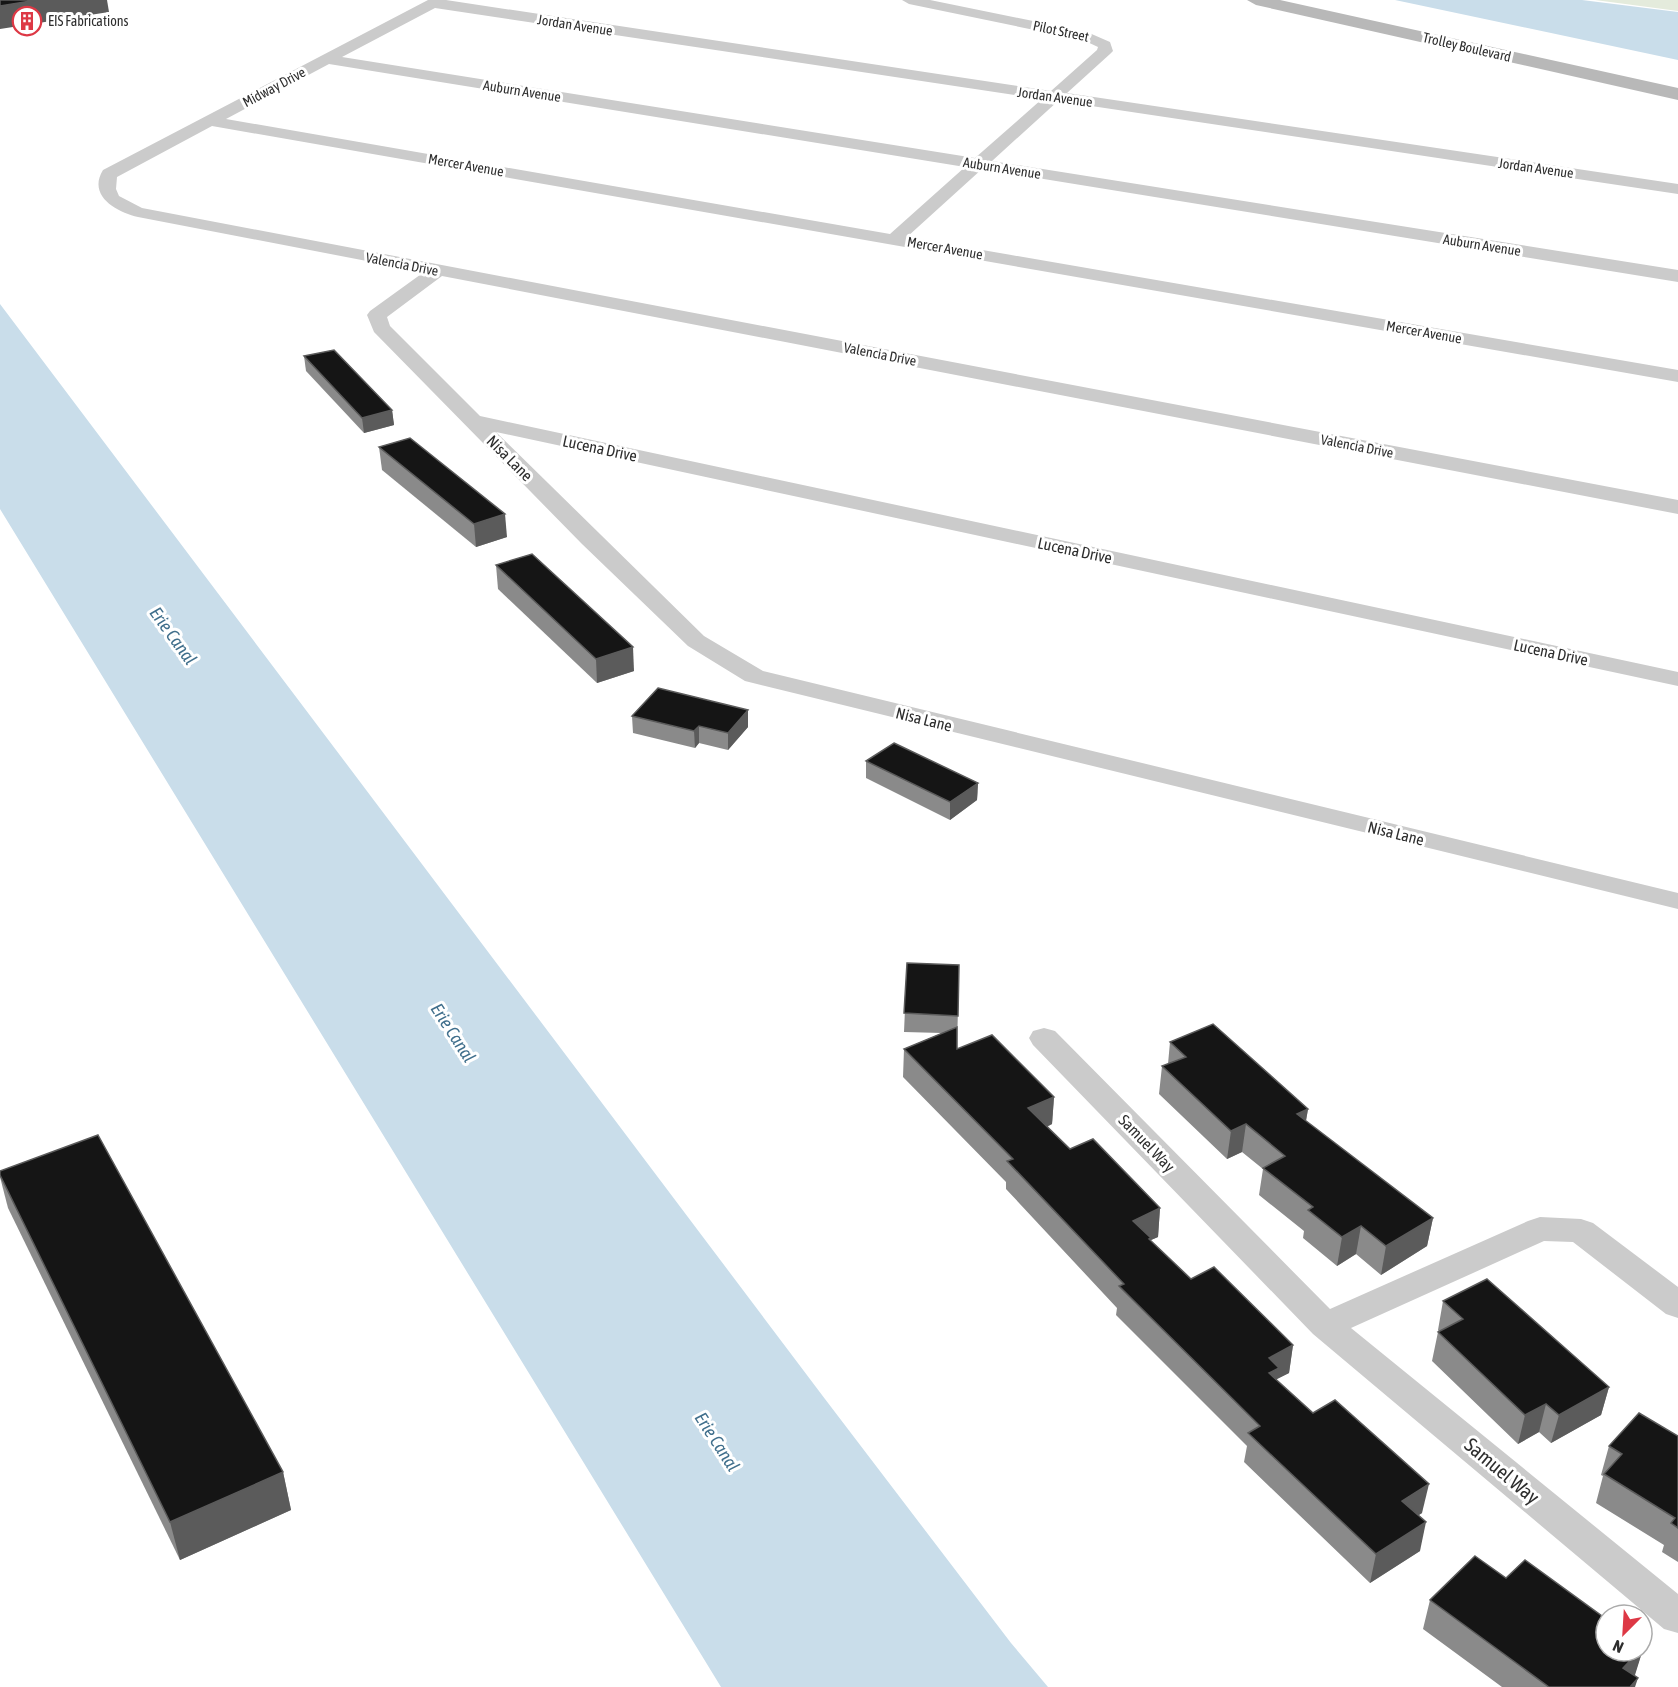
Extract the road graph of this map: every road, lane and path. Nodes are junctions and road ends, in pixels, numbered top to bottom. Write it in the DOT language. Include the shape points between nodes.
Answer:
graph roads {
  1 [pos="909,0"];
  2 [pos="1256,0"];
  3 [pos="436,2"];
  4 [pos="327,59"];
  5 [pos="1678,94"];
  6 [pos="1054,96"];
  7 [pos="212,121"];
  8 [pos="978,164"];
  9 [pos="109,174"];
  10 [pos="1678,189"];
  11 [pos="894,239"];
  12 [pos="437,271"];
  13 [pos="1678,276"];
  14 [pos="1678,376"];
  15 [pos="473,421"];
  16 [pos="1678,507"];
  17 [pos="1678,679"];
  18 [pos="1678,901"];
  19 [pos="1044,1038"];
  20 [pos="1678,1305"];
  21 [pos="1325,1325"];
  22 [pos="1678,1617"];
  1 -- 6 [label="street, Pilot Street" via="1087,36 1105,45 1099,58"];
  2 -- 5 [label="street, Trolley Boulevard"];
  3 -- 4 [label="street, Midway Drive"];
  3 -- 6 [label="street, Jordan Avenue"];
  4 -- 7 [label="street, Midway Drive"];
  4 -- 8 [label="street, Auburn Avenue"];
  6 -- 8 [label="street, Pilot Street"];
  6 -- 10 [label="street, Jordan Avenue"];
  7 -- 9 [label="street, Midway Drive"];
  7 -- 11 [label="street, Mercer Avenue"];
  8 -- 11 [label="street, Pilot Street"];
  8 -- 13 [label="street, Auburn Avenue"];
  9 -- 12 [label="street, Valencia Drive" via="105,186 109,196 138,212"];
  11 -- 14 [label="street, Mercer Avenue"];
  12 -- 15 [label="street, Nisa Lane" via="376,315 381,328"];
  12 -- 16 [label="street, Valencia Drive"];
  15 -- 17 [label="street, Lucena Drive"];
  15 -- 18 [label="street, Nisa Lane" via="696,641 754,676"];
  19 -- 21 [label="street, Samuel Way"];
  20 -- 21 [label="street" via="1581,1231 1540,1229"];
  21 -- 22 [label="street, Samuel Way"];
}
